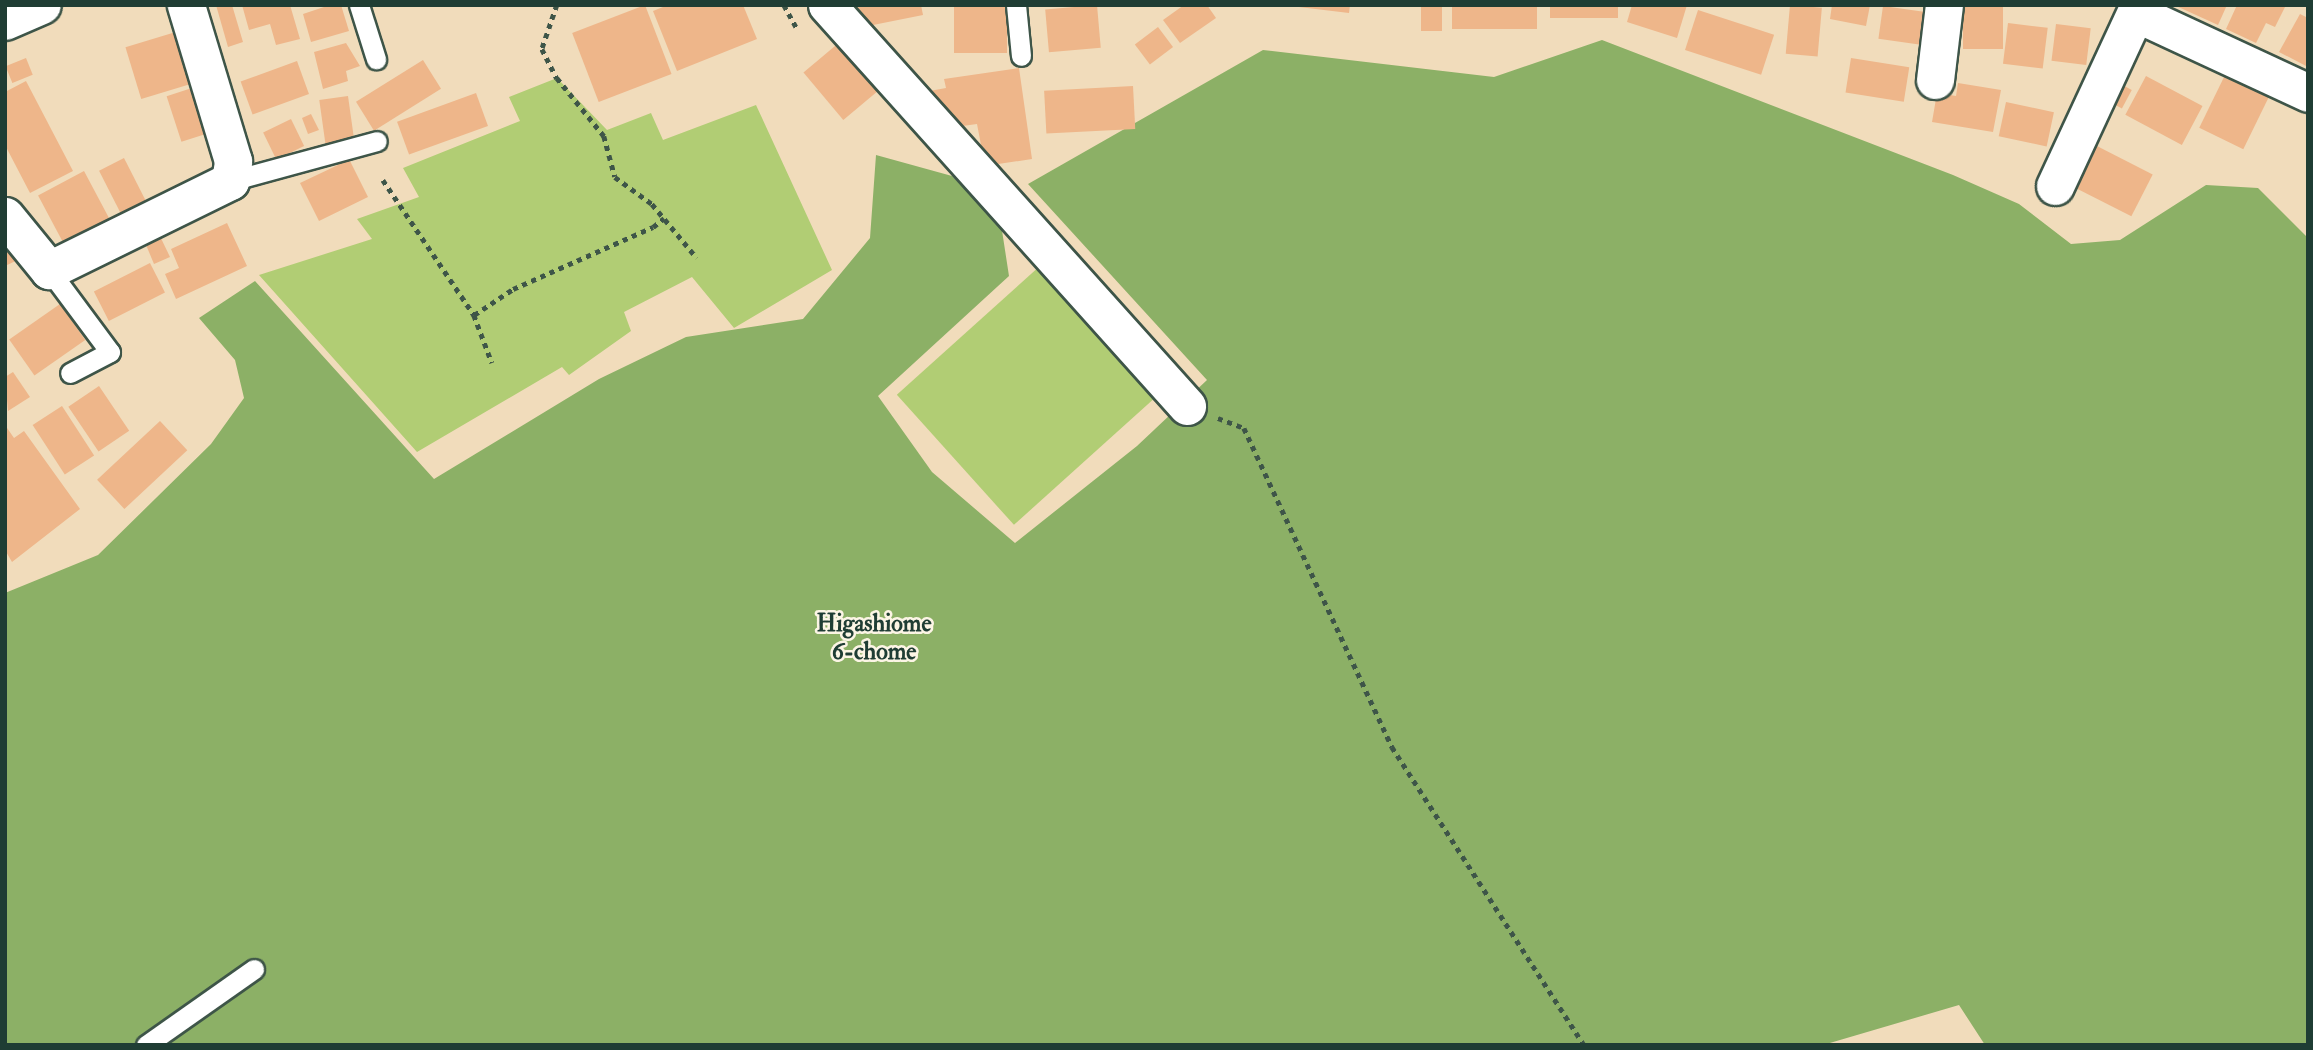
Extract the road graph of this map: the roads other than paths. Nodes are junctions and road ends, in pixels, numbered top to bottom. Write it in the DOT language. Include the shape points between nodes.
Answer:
graph roads {
  1 [pos="42,5"];
  2 [pos="186,5"];
  3 [pos="359,5"];
  4 [pos="827,5"];
  5 [pos="1016,5"];
  6 [pos="1944,5"];
  7 [pos="2138,9"];
  8 [pos="5,21"];
  9 [pos="1021,56"];
  10 [pos="376,60"];
  11 [pos="1935,80"];
  12 [pos="2308,93"];
  13 [pos="377,141"];
  14 [pos="230,181"];
  15 [pos="2056,186"];
  16 [pos="5,216"];
  17 [pos="48,270"];
  18 [pos="70,373"];
  19 [pos="1188,407"];
  20 [pos="254,970"];
  21 [pos="146,1045"];
  1 -- 8 [label="street"];
  2 -- 14 [label="street" via="233,161"];
  3 -- 10 [label="lane"];
  4 -- 19 [label="street"];
  5 -- 9 [label="lane"];
  6 -- 11 [label="street"];
  7 -- 12 [label="street"];
  7 -- 15 [label="street"];
  13 -- 14 [label="lane"];
  14 -- 17 [label="street"];
  16 -- 17 [label="street"];
  17 -- 18 [label="lane" via="110,352"];
  20 -- 21 [label="lane"];
}
